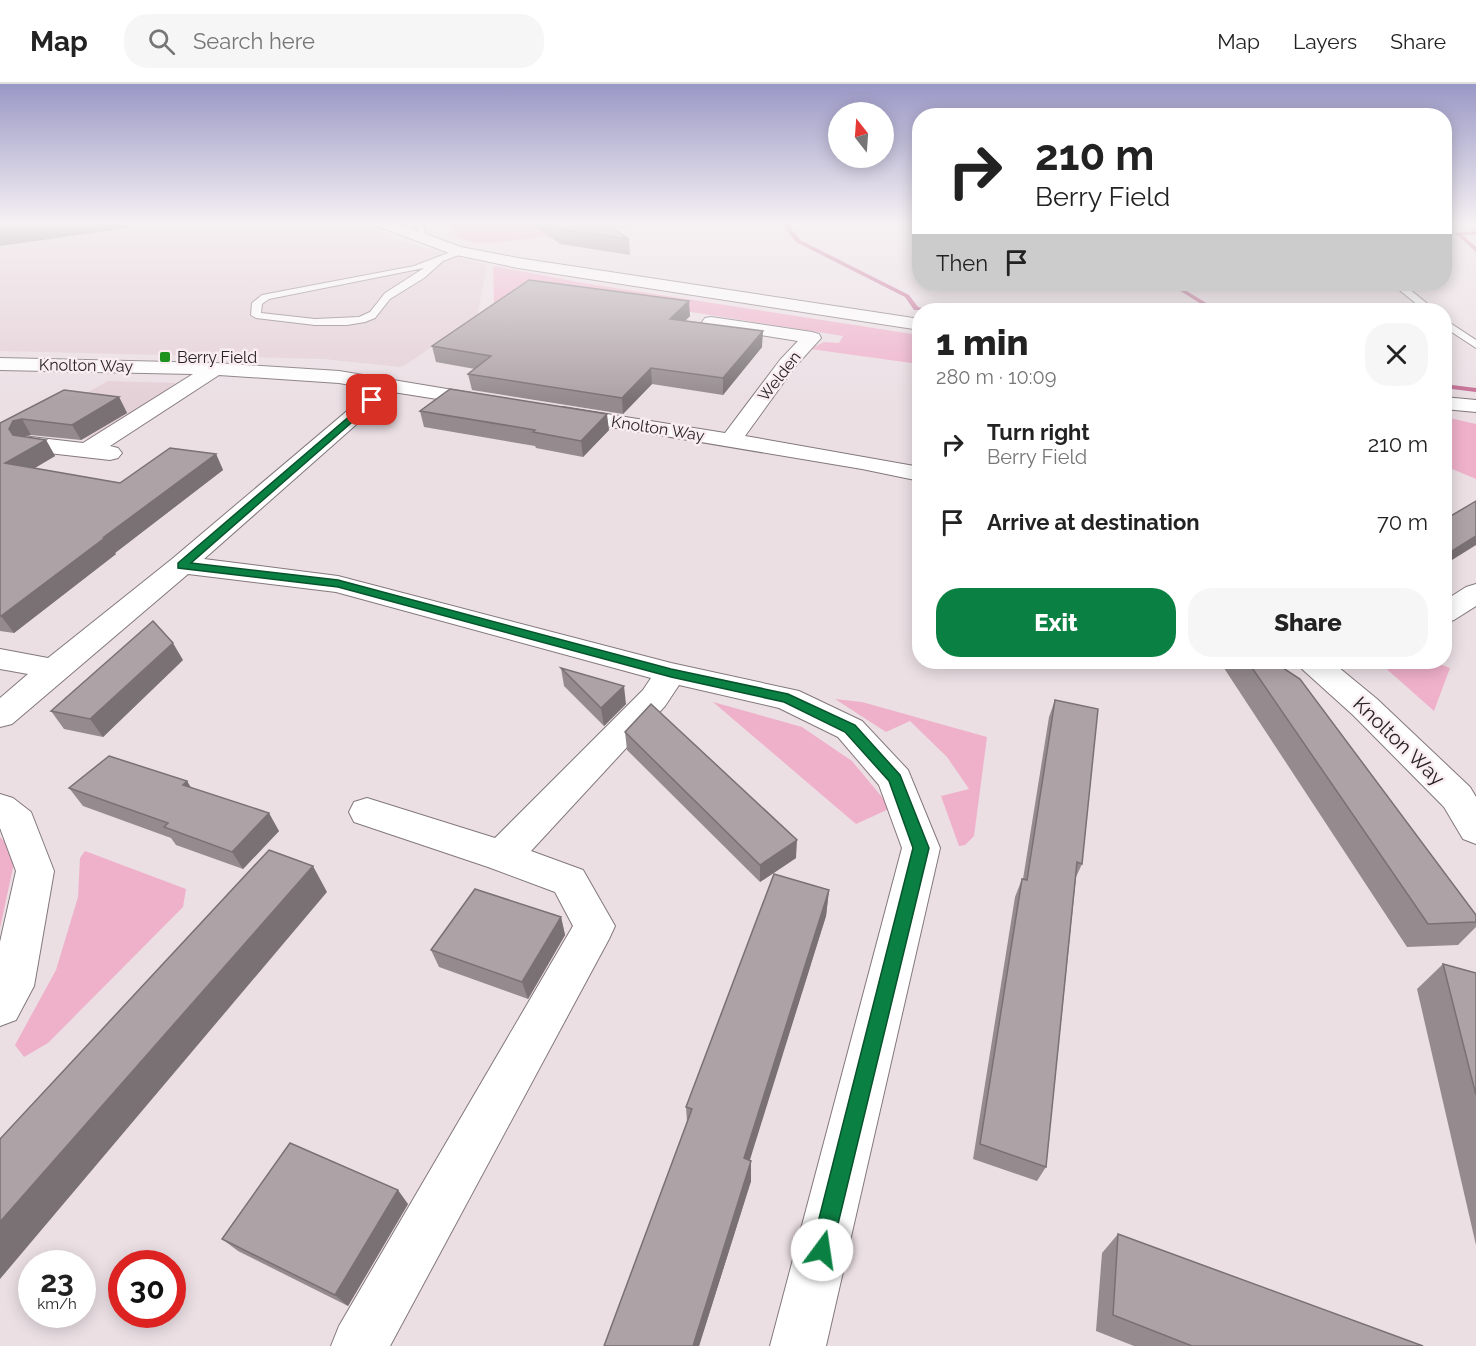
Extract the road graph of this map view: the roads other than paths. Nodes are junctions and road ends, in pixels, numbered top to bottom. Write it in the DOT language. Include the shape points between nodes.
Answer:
graph roads {
  1 [pos="344,282"];
  2 [pos="414,282"];
  3 [pos="632,282"];
  4 [pos="1406,291"];
  5 [pos="1421,303"];
  6 [pos="711,322"];
  7 [pos="912,324"];
  8 [pos="1452,328"];
  9 [pos="1476,345"];
  10 [pos="0,364"];
  11 [pos="215,369"];
  12 [pos="389,385"];
  13 [pos="507,404"];
  14 [pos="1452,404"];
  15 [pos="1476,406"];
  16 [pos="542,410"];
  17 [pos="731,440"];
  18 [pos="32,444"];
  19 [pos="88,450"];
  20 [pos="116,454"];
  21 [pos="912,472"];
  22 [pos="182,565"];
  23 [pos="1476,593"];
  24 [pos="1452,609"];
  25 [pos="0,659"];
  26 [pos="54,669"];
  27 [pos="1321,669"];
  28 [pos="671,673"];
  29 [pos="0,716"];
  30 [pos="0,808"];
  31 [pos="367,812"];
  32 [pos="1476,829"];
  33 [pos="502,856"];
  34 [pos="0,1006"];
  35 [pos="804,1344"];
  36 [pos="359,1346"];
  1 -- 2 [label="lane" via="266,297 257,303 256,315 298,321 353,321 373,315 386,296"];
  3 -- 7 [label="street"];
  4 -- 5 [label="lane"];
  6 -- 17 [label="street, Welden" via="812,338 787,364"];
  8 -- 9 [label="lane"];
  10 -- 11 [label="street, Knolton Way"];
  11 -- 12 [label="street, Knolton Way" via="339,377"];
  11 -- 19 [label="street"];
  12 -- 13 [label="street, Knolton Way"];
  12 -- 22 [label="street"];
  14 -- 15 [label="street"];
  16 -- 17 [label="street, Knolton Way"];
  17 -- 21 [label="street, Knolton Way"];
  18 -- 19 [label="street"];
  19 -- 20 [label="street"];
  22 -- 26 [label="street"];
  22 -- 28 [label="street" via="338,584"];
  23 -- 24 [label="street"];
  25 -- 26 [label="street"];
  26 -- 29 [label="street"];
  27 -- 32 [label="street, Knolton Way" via="1456,797"];
  28 -- 33 [label="street" via="654,698"];
  28 -- 35 [label="street" via="788,699 850,729 895,779 921,848"];
  30 -- 34 [label="street" via="18,822 35,871 12,986"];
  31 -- 33 [label="street"];
  33 -- 36 [label="street" via="569,881 595,926"];
}
